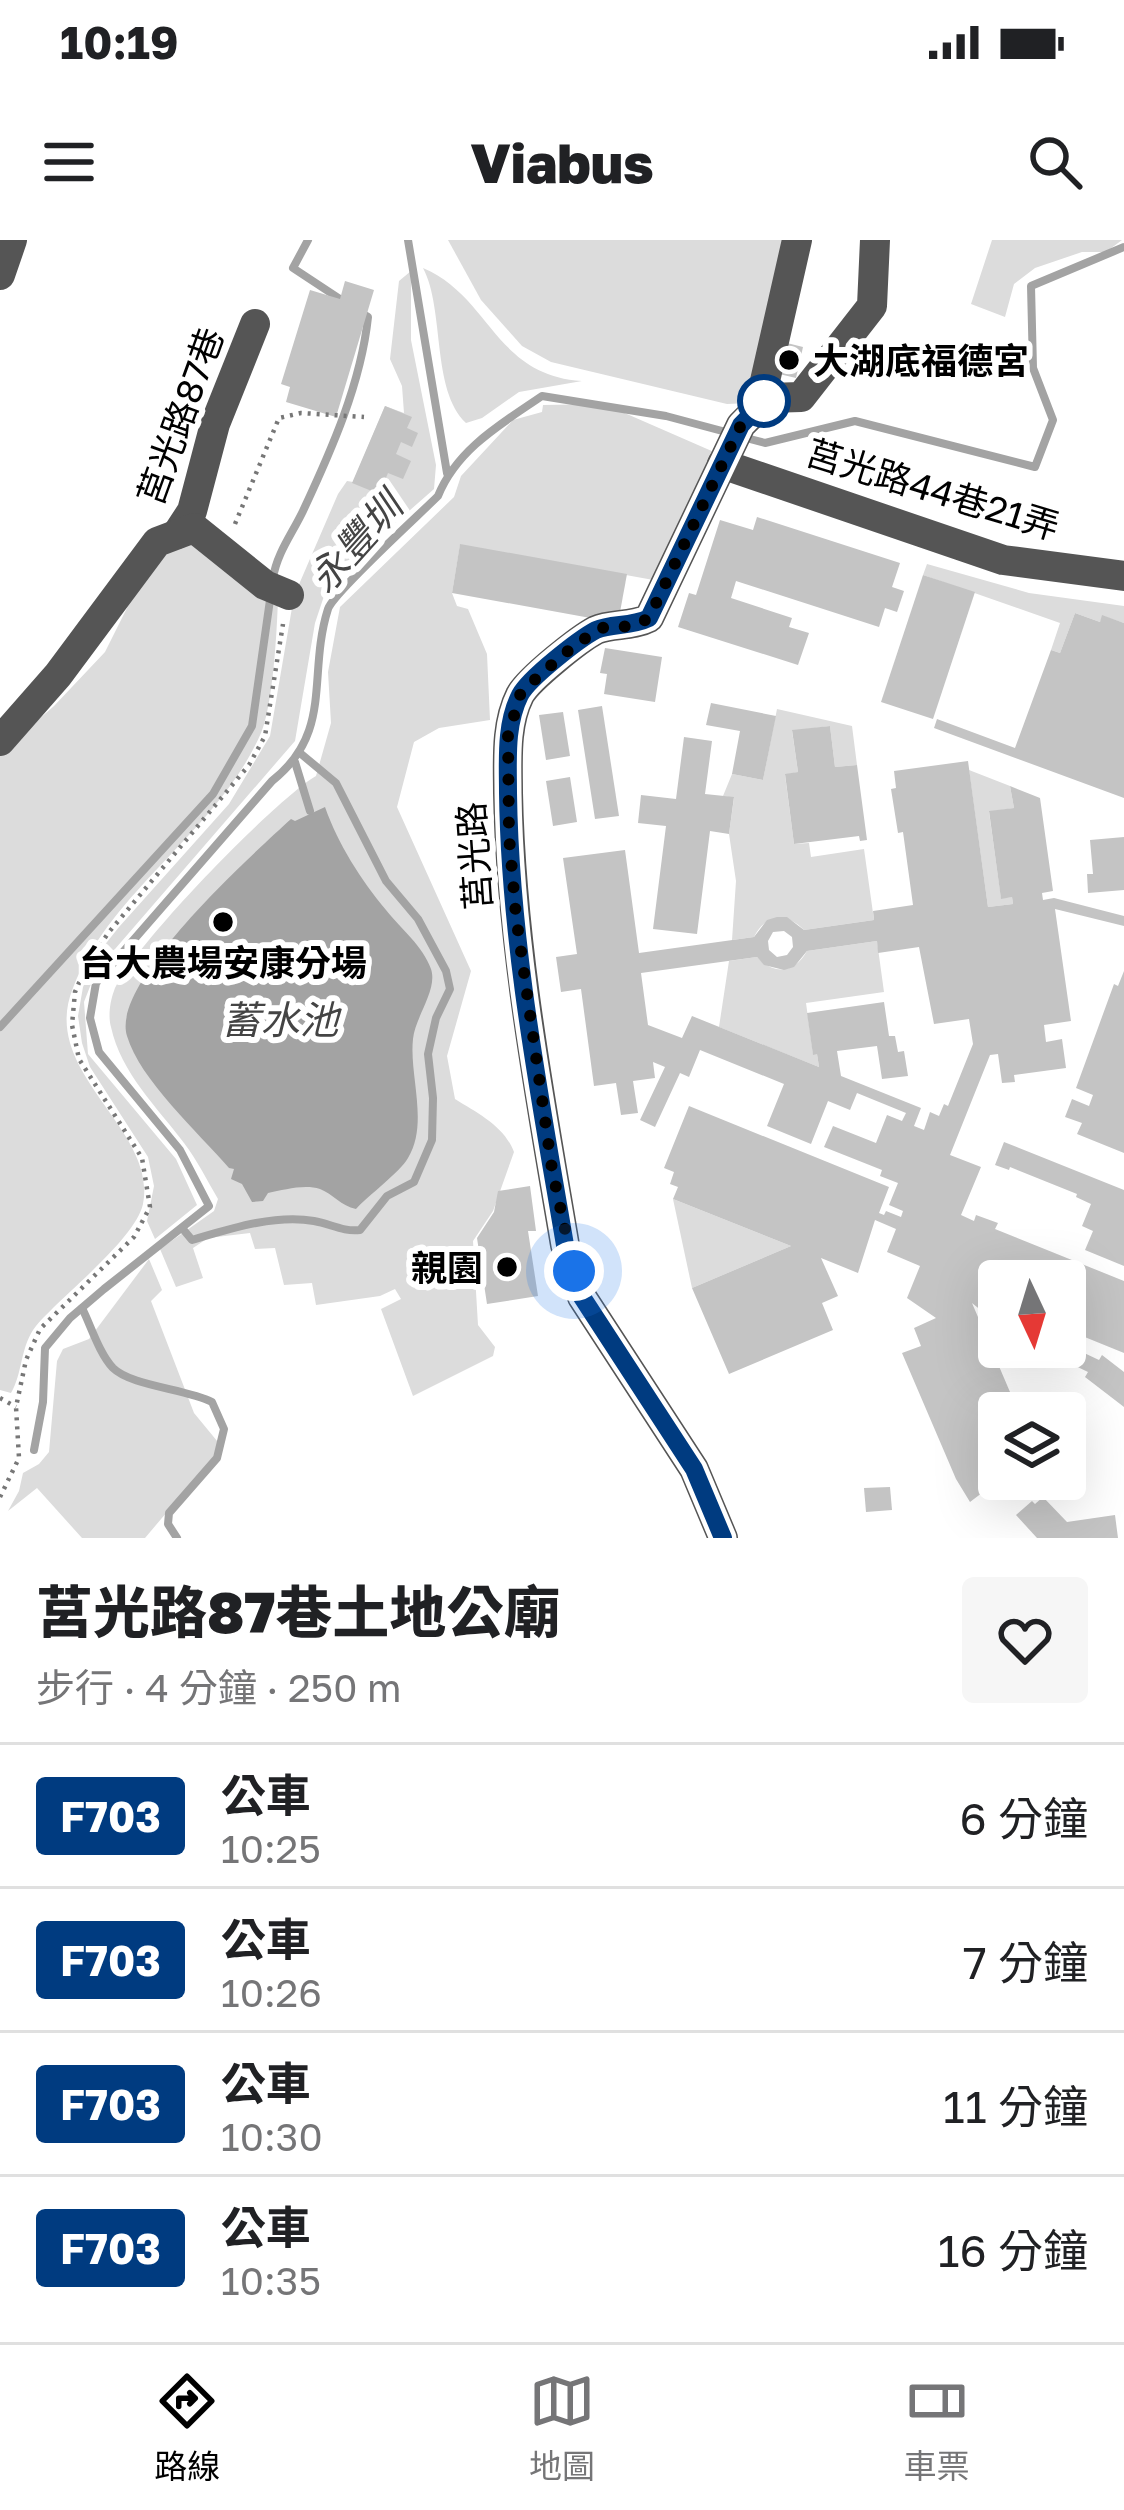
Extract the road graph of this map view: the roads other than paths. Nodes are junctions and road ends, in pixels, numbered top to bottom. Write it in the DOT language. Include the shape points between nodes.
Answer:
graph roads {
  1 [pos="12,240"];
  2 [pos="797,240"];
  3 [pos="875,240"];
  4 [pos="0,274"];
  5 [pos="255,324"];
  6 [pos="767,398"];
  7 [pos="722,464"];
  8 [pos="177,534"];
  9 [pos="1124,576"];
  10 [pos="286,609"];
  11 [pos="0,741"];
  12 [pos="723,1538"];
  1 -- 4 [label="lane"];
  2 -- 6 [label="lane"];
  3 -- 6 [label="lane" via="872,306 801,397"];
  5 -- 8 [label="lane, 莒光路87巷" via="192,511"];
  6 -- 7 [label="lane, 莒光路" via="741,425"];
  7 -- 9 [label="lane, 莒光路44巷21弄" via="1003,560"];
  7 -- 12 [label="lane, 莒光路" via="649,618 599,628 564,654 521,692 508,736 516,916 565,1245 582,1297 694,1469"];
  8 -- 10 [label="lane, 莒光路87巷" via="194,528"];
  8 -- 11 [label="lane, 莒光路87巷" via="157,542"];
}
